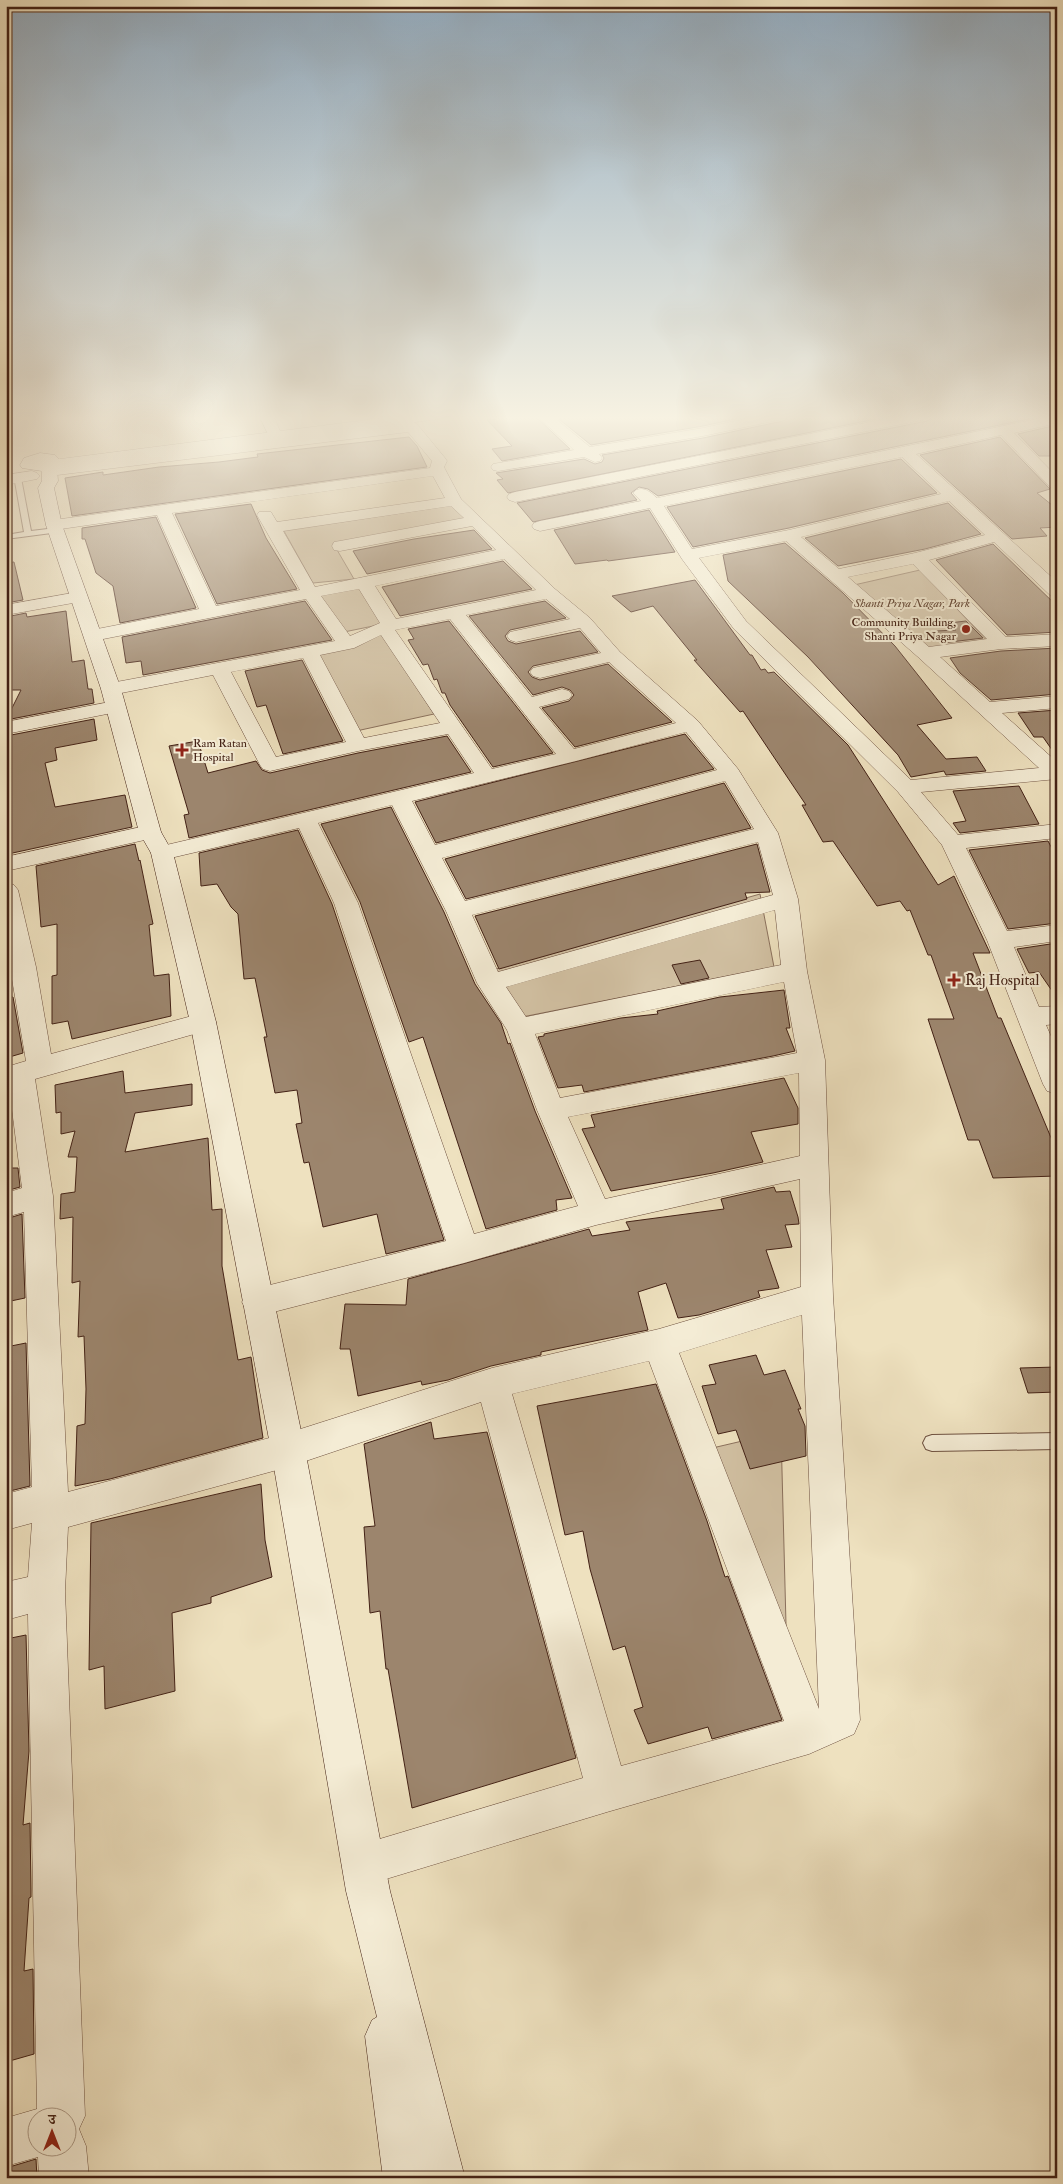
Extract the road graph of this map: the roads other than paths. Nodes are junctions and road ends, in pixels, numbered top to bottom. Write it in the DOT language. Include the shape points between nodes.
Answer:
graph roads {
  1 [pos="43,517"];
  2 [pos="116,517"];
  3 [pos="166,517"];
  4 [pos="266,517"];
  5 [pos="348,517"];
  6 [pos="471,517"];
  7 [pos="585,517"];
  8 [pos="663,517"];
  9 [pos="865,517"];
  10 [pos="974,517"];
  11 [pos="475,521"];
  12 [pos="540,526"];
  13 [pos="273,528"];
  14 [pos="46,529"];
  15 [pos="789,535"];
  16 [pos="6,537"];
  17 [pos="995,537"];
  18 [pos="340,546"];
  19 [pos="508,553"];
  20 [pos="688,555"];
  21 [pos="917,558"];
  22 [pos="835,575"];
  23 [pos="364,583"];
  24 [pos="310,592"];
  25 [pos="1057,592"];
  26 [pos="549,593"];
  27 [pos="78,597"];
  28 [pos="6,610"];
  29 [pos="210,613"];
  30 [pos="455,614"];
  31 [pos="584,622"];
  32 [pos="387,626"];
  33 [pos="93,635"];
  34 [pos="516,636"];
  35 [pos="1057,640"];
  36 [pos="1002,643"];
  37 [pos="348,644"];
  38 [pos="309,652"];
  39 [pos="925,653"];
  40 [pos="613,656"];
  41 [pos="219,668"];
  42 [pos="540,672"];
  43 [pos="562,695"];
  44 [pos="113,698"];
  45 [pos="1057,702"];
  46 [pos="526,704"];
  47 [pos="985,708"];
  48 [pos="691,725"];
  49 [pos="452,727"];
  50 [pos="6,728"];
  51 [pos="358,745"];
  52 [pos="569,757"];
  53 [pos="731,773"];
  54 [pos="1056,773"];
  55 [pos="486,775"];
  56 [pos="906,787"];
  57 [pos="399,797"];
  58 [pos="305,818"];
  59 [pos="1057,831"];
  60 [pos="767,833"];
  61 [pos="156,842"];
  62 [pos="952,844"];
  63 [pos="428,854"];
  64 [pos="6,864"];
  65 [pos="6,890"];
  66 [pos="786,899"];
  67 [pos="458,912"];
  68 [pos="1057,933"];
  69 [pos="999,940"];
  70 [pos="15,969"];
  71 [pos="794,972"];
  72 [pos="490,983"];
  73 [pos="1057,1015"];
  74 [pos="1031,1017"];
  75 [pos="203,1022"];
  76 [pos="519,1028"];
  77 [pos="812,1060"];
  78 [pos="22,1072"];
  79 [pos="1057,1084"];
  80 [pos="551,1110"];
  81 [pos="814,1164"];
  82 [pos="22,1200"];
  83 [pos="596,1213"];
  84 [pos="464,1250"];
  85 [pos="817,1296"];
  86 [pos="258,1302"];
  87 [pos="659,1344"];
  88 [pos="492,1383"];
  89 [pos="1057,1441"];
  90 [pos="932,1443"];
  91 [pos="288,1450"];
  92 [pos="50,1507"];
  93 [pos="6,1512"];
  94 [pos="46,1591"];
  95 [pos="6,1601"];
  96 [pos="809,1734"];
  97 [pos="607,1791"];
  98 [pos="366,1878"];
  99 [pos="61,2106"];
  100 [pos="28,2136"];
  101 [pos="6,2142"];
  102 [pos="63,2156"];
  103 [pos="64,2178"];
  104 [pos="408,2178"];
  105 [pos="440,2178"];
  1 -- 14 [label="street"];
  2 -- 14 [label="street"];
  3 -- 29 [label="street"];
  4 -- 13 [label="street"];
  5 -- 13 [label="street"];
  6 -- 11 [label="street"];
  7 -- 12 [label="street"];
  8 -- 20 [label="street"];
  9 -- 15 [label="street"];
  10 -- 17 [label="street"];
  11 -- 18 [label="street"];
  11 -- 19 [label="street"];
  13 -- 24 [label="street"];
  14 -- 16 [label="lane"];
  14 -- 27 [label="street"];
  15 -- 20 [label="street"];
  15 -- 22 [label="street"];
  17 -- 21 [label="street"];
  17 -- 25 [label="street"];
  19 -- 23 [label="street"];
  19 -- 26 [label="street"];
  20 -- 56 [label="street" via="740,625"];
  21 -- 22 [label="street"];
  21 -- 36 [label="street"];
  22 -- 39 [label="street"];
  23 -- 24 [label="street"];
  23 -- 32 [label="street"];
  24 -- 29 [label="street"];
  24 -- 37 [label="street"];
  26 -- 30 [label="street"];
  26 -- 31 [label="street"];
  27 -- 28 [label="street"];
  27 -- 33 [label="street"];
  29 -- 33 [label="street"];
  30 -- 32 [label="street"];
  30 -- 46 [label="street"];
  31 -- 34 [label="street"];
  31 -- 40 [label="street"];
  32 -- 37 [label="street"];
  32 -- 49 [label="street"];
  33 -- 44 [label="street"];
  35 -- 36 [label="street"];
  36 -- 39 [label="street"];
  37 -- 38 [label="street"];
  38 -- 41 [label="street"];
  38 -- 51 [label="street"];
  39 -- 47 [label="street"];
  40 -- 42 [label="street"];
  40 -- 48 [label="street"];
  41 -- 44 [label="street"];
  41 -- 51 [label="street" via="270,765"];
  43 -- 46 [label="street"];
  44 -- 50 [label="street"];
  44 -- 61 [label="street"];
  45 -- 47 [label="street"];
  46 -- 52 [label="street"];
  47 -- 54 [label="street"];
  48 -- 52 [label="street"];
  48 -- 53 [label="street"];
  49 -- 51 [label="street"];
  49 -- 55 [label="street"];
  52 -- 55 [label="street"];
  53 -- 60 [label="street"];
  53 -- 63 [label="street"];
  54 -- 56 [label="street"];
  55 -- 57 [label="street"];
  56 -- 62 [label="street"];
  57 -- 58 [label="street"];
  57 -- 63 [label="street"];
  58 -- 61 [label="street"];
  58 -- 84 [label="street" via="346,903"];
  59 -- 62 [label="street"];
  60 -- 66 [label="street"];
  60 -- 67 [label="street"];
  61 -- 64 [label="street"];
  61 -- 75 [label="street"];
  62 -- 69 [label="street"];
  63 -- 67 [label="street"];
  65 -- 70 [label="street"];
  66 -- 71 [label="street"];
  66 -- 72 [label="street"];
  67 -- 72 [label="street"];
  68 -- 69 [label="street"];
  69 -- 74 [label="street"];
  70 -- 78 [label="street"];
  71 -- 76 [label="street"];
  71 -- 77 [label="street"];
  72 -- 76 [label="street"];
  73 -- 74 [label="street"];
  74 -- 79 [label="street"];
  75 -- 78 [label="street"];
  75 -- 86 [label="street"];
  76 -- 80 [label="street"];
  77 -- 80 [label="street"];
  77 -- 81 [label="street"];
  78 -- 82 [label="street"];
  80 -- 83 [label="street"];
  81 -- 83 [label="street"];
  81 -- 85 [label="street"];
  82 -- 92 [label="street"];
  83 -- 84 [label="street"];
  84 -- 86 [label="street"];
  85 -- 87 [label="street"];
  85 -- 96 [label="street" via="840,1720"];
  86 -- 91 [label="street"];
  87 -- 88 [label="street"];
  87 -- 96 [label="street"];
  88 -- 91 [label="street"];
  88 -- 97 [label="street"];
  89 -- 90 [label="lane"];
  91 -- 92 [label="street"];
  91 -- 98 [label="street"];
  92 -- 93 [label="street"];
  92 -- 94 [label="street"];
  94 -- 95 [label="street"];
  94 -- 99 [label="street"];
  96 -- 97 [label="street"];
  97 -- 98 [label="street"];
  98 -- 104 [label="street"];
  98 -- 105 [label="street"];
  100 -- 101 [label="street"];
  102 -- 103 [label="street"];
}
